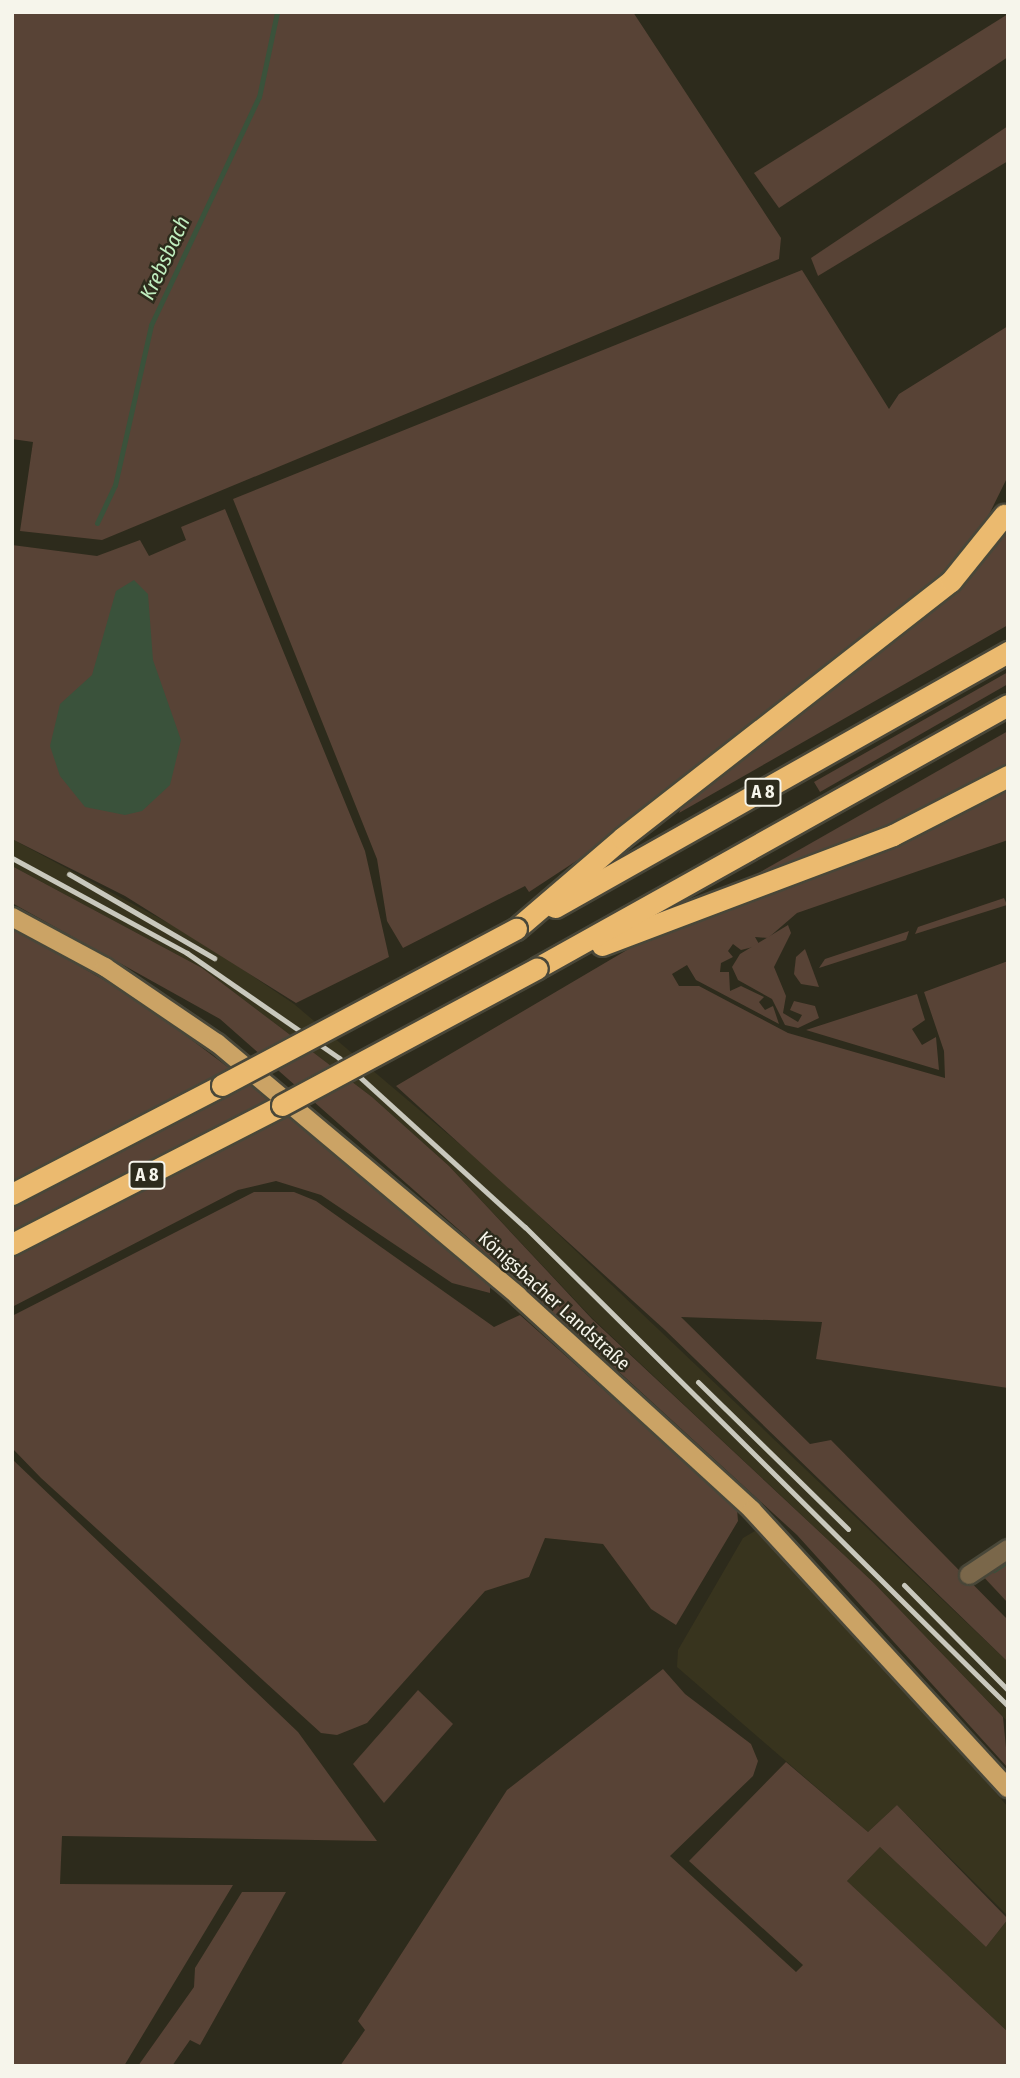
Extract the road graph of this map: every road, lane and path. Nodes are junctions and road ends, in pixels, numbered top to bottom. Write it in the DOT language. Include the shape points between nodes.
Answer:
graph roads {
  1 [pos="1004,515"];
  2 [pos="1008,652"];
  3 [pos="1008,705"];
  4 [pos="1008,776"];
  5 [pos="12,916"];
  6 [pos="516,929"];
  7 [pos="537,968"];
  8 [pos="12,1194"];
  9 [pos="12,1244"];
  10 [pos="1008,1549"];
  11 [pos="969,1575"];
  12 [pos="1008,1788"];
  1 -- 6 [label="highway" via="951,581 622,838"];
  2 -- 6 [label="highway, A 8"];
  3 -- 7 [label="highway, A 8"];
  4 -- 7 [label="highway" via="893,835"];
  5 -- 12 [label="main road, Königsbacher Landstraße" via="105,967 217,1043 518,1296 752,1510"];
  6 -- 8 [label="highway, A 8, bridge"];
  7 -- 9 [label="highway, A 8, bridge"];
  10 -- 11 [label="street"];
}
